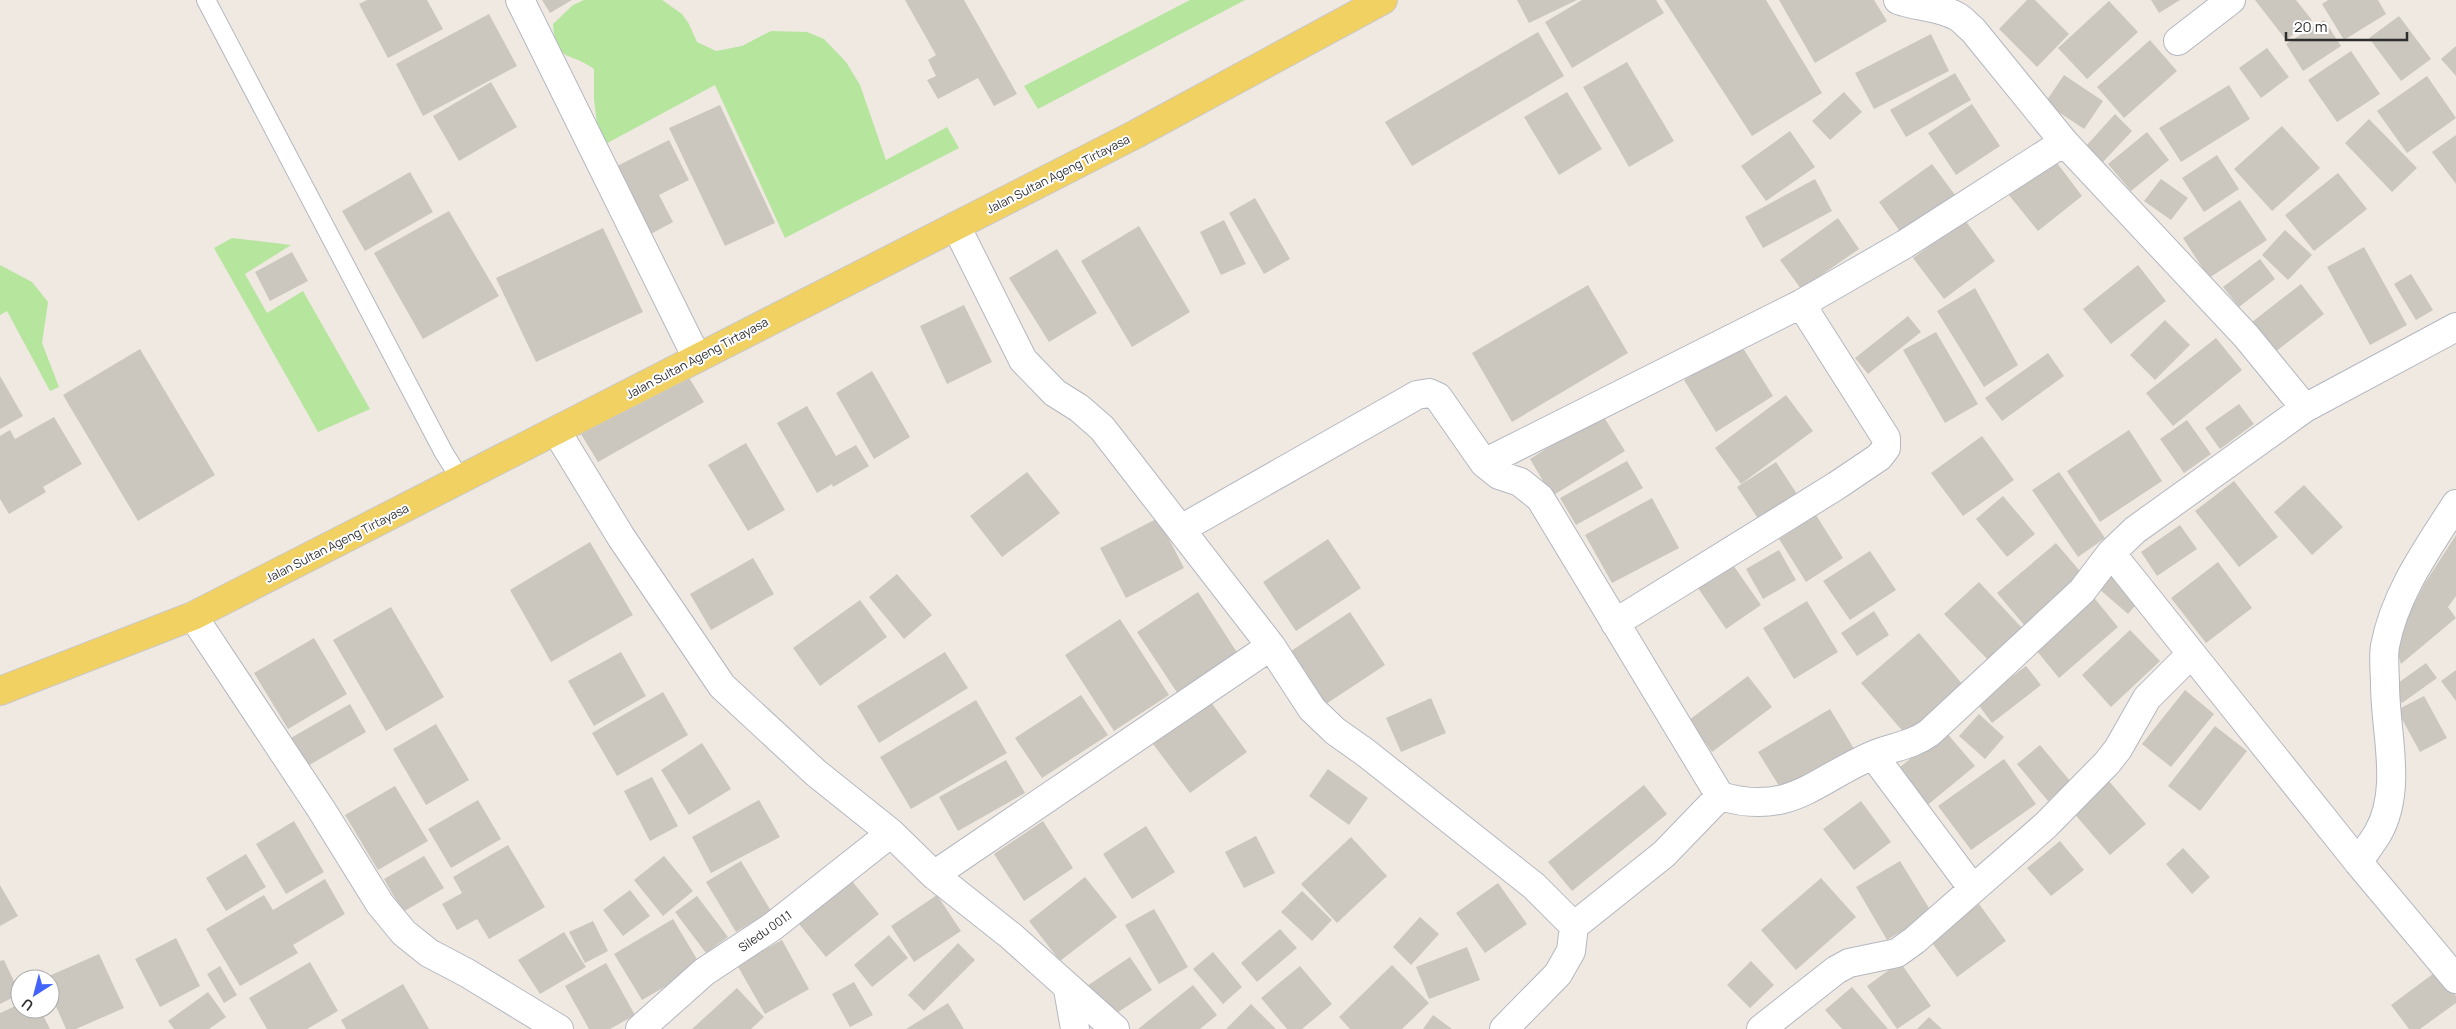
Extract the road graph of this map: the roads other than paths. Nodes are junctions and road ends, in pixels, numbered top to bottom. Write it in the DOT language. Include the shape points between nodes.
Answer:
graph roads {
  1 [pos="206,0"];
  2 [pos="520,0"];
  3 [pos="1383,0"];
  4 [pos="1898,0"];
  5 [pos="2231,0"];
  6 [pos="2178,41"];
  7 [pos="2064,142"];
  8 [pos="956,226"];
  9 [pos="1801,304"];
  10 [pos="2456,327"];
  11 [pos="697,358"];
  12 [pos="2305,408"];
  13 [pos="557,432"];
  14 [pos="1484,463"];
  15 [pos="462,480"];
  16 [pos="2456,504"];
  17 [pos="1181,529"];
  18 [pos="2111,553"];
  19 [pos="193,616"];
  20 [pos="1615,623"];
  21 [pos="1272,646"];
  22 [pos="2191,654"];
  23 [pos="0,691"];
  24 [pos="1873,755"];
  25 [pos="1720,796"];
  26 [pos="891,833"];
  27 [pos="2358,862"];
  28 [pos="934,875"];
  29 [pos="1973,889"];
  30 [pos="1574,926"];
  31 [pos="2456,979"];
  32 [pos="1068,989"];
  33 [pos="559,1029"];
  34 [pos="640,1029"];
  35 [pos="1075,1029"];
  36 [pos="1116,1029"];
  37 [pos="1504,1029"];
  38 [pos="1762,1029"];
  1 -- 15 [label="lane" via="444,453"];
  2 -- 11 [label="street"];
  3 -- 8 [label="main road, Jalan Sultan Ageng Tirtayasa" via="1136,134"];
  4 -- 7 [label="street" via="1958,17 1973,30"];
  5 -- 6 [label="street"];
  7 -- 9 [label="street" via="1905,244"];
  7 -- 12 [label="street" via="2246,336"];
  8 -- 11 [label="main road, Jalan Sultan Ageng Tirtayasa"];
  8 -- 17 [label="street" via="1024,360 1055,393 1102,428"];
  9 -- 14 [label="street"];
  9 -- 20 [label="street" via="1886,438 1886,448 1879,457 1836,486"];
  10 -- 12 [label="street"];
  11 -- 13 [label="main road, Jalan Sultan Ageng Tirtayasa"];
  12 -- 18 [label="street" via="2135,530"];
  13 -- 15 [label="main road, Jalan Sultan Ageng Tirtayasa"];
  13 -- 26 [label="street" via="621,537 722,686 816,773"];
  14 -- 17 [label="street" via="1438,397 1429,393 1417,395"];
  14 -- 20 [label="street" via="1499,475 1520,482 1540,498"];
  15 -- 19 [label="main road, Jalan Sultan Ageng Tirtayasa"];
  16 -- 27 [label="street" via="2411,576 2393,615 2384,648 2385,708 2392,782 2388,808 2378,833"];
  17 -- 21 [label="street"];
  18 -- 22 [label="street"];
  18 -- 24 [label="street" via="2082,591 1929,733 1918,741"];
  19 -- 23 [label="main road, Jalan Sultan Ageng Tirtayasa"];
  19 -- 33 [label="street" via="380,904 404,933 429,953"];
  20 -- 25 [label="street"];
  21 -- 28 [label="street"];
  21 -- 30 [label="street" via="1312,710 1534,886"];
  22 -- 27 [label="street"];
  22 -- 29 [label="street" via="2147,698 2107,763 2046,825"];
  24 -- 25 [label="street" via="1807,790 1764,804 1743,803"];
  24 -- 29 [label="street"];
  25 -- 30 [label="street" via="1664,854"];
  26 -- 28 [label="street"];
  26 -- 34 [label="street, Siledu 001.1" via="772,927 704,972"];
  27 -- 31 [label="street"];
  28 -- 32 [label="street" via="1010,936"];
  29 -- 38 [label="street" via="1897,952 1849,962"];
  30 -- 37 [label="street" via="1571,951 1558,974"];
  32 -- 35 [label="street"];
  32 -- 36 [label="street"];
}
